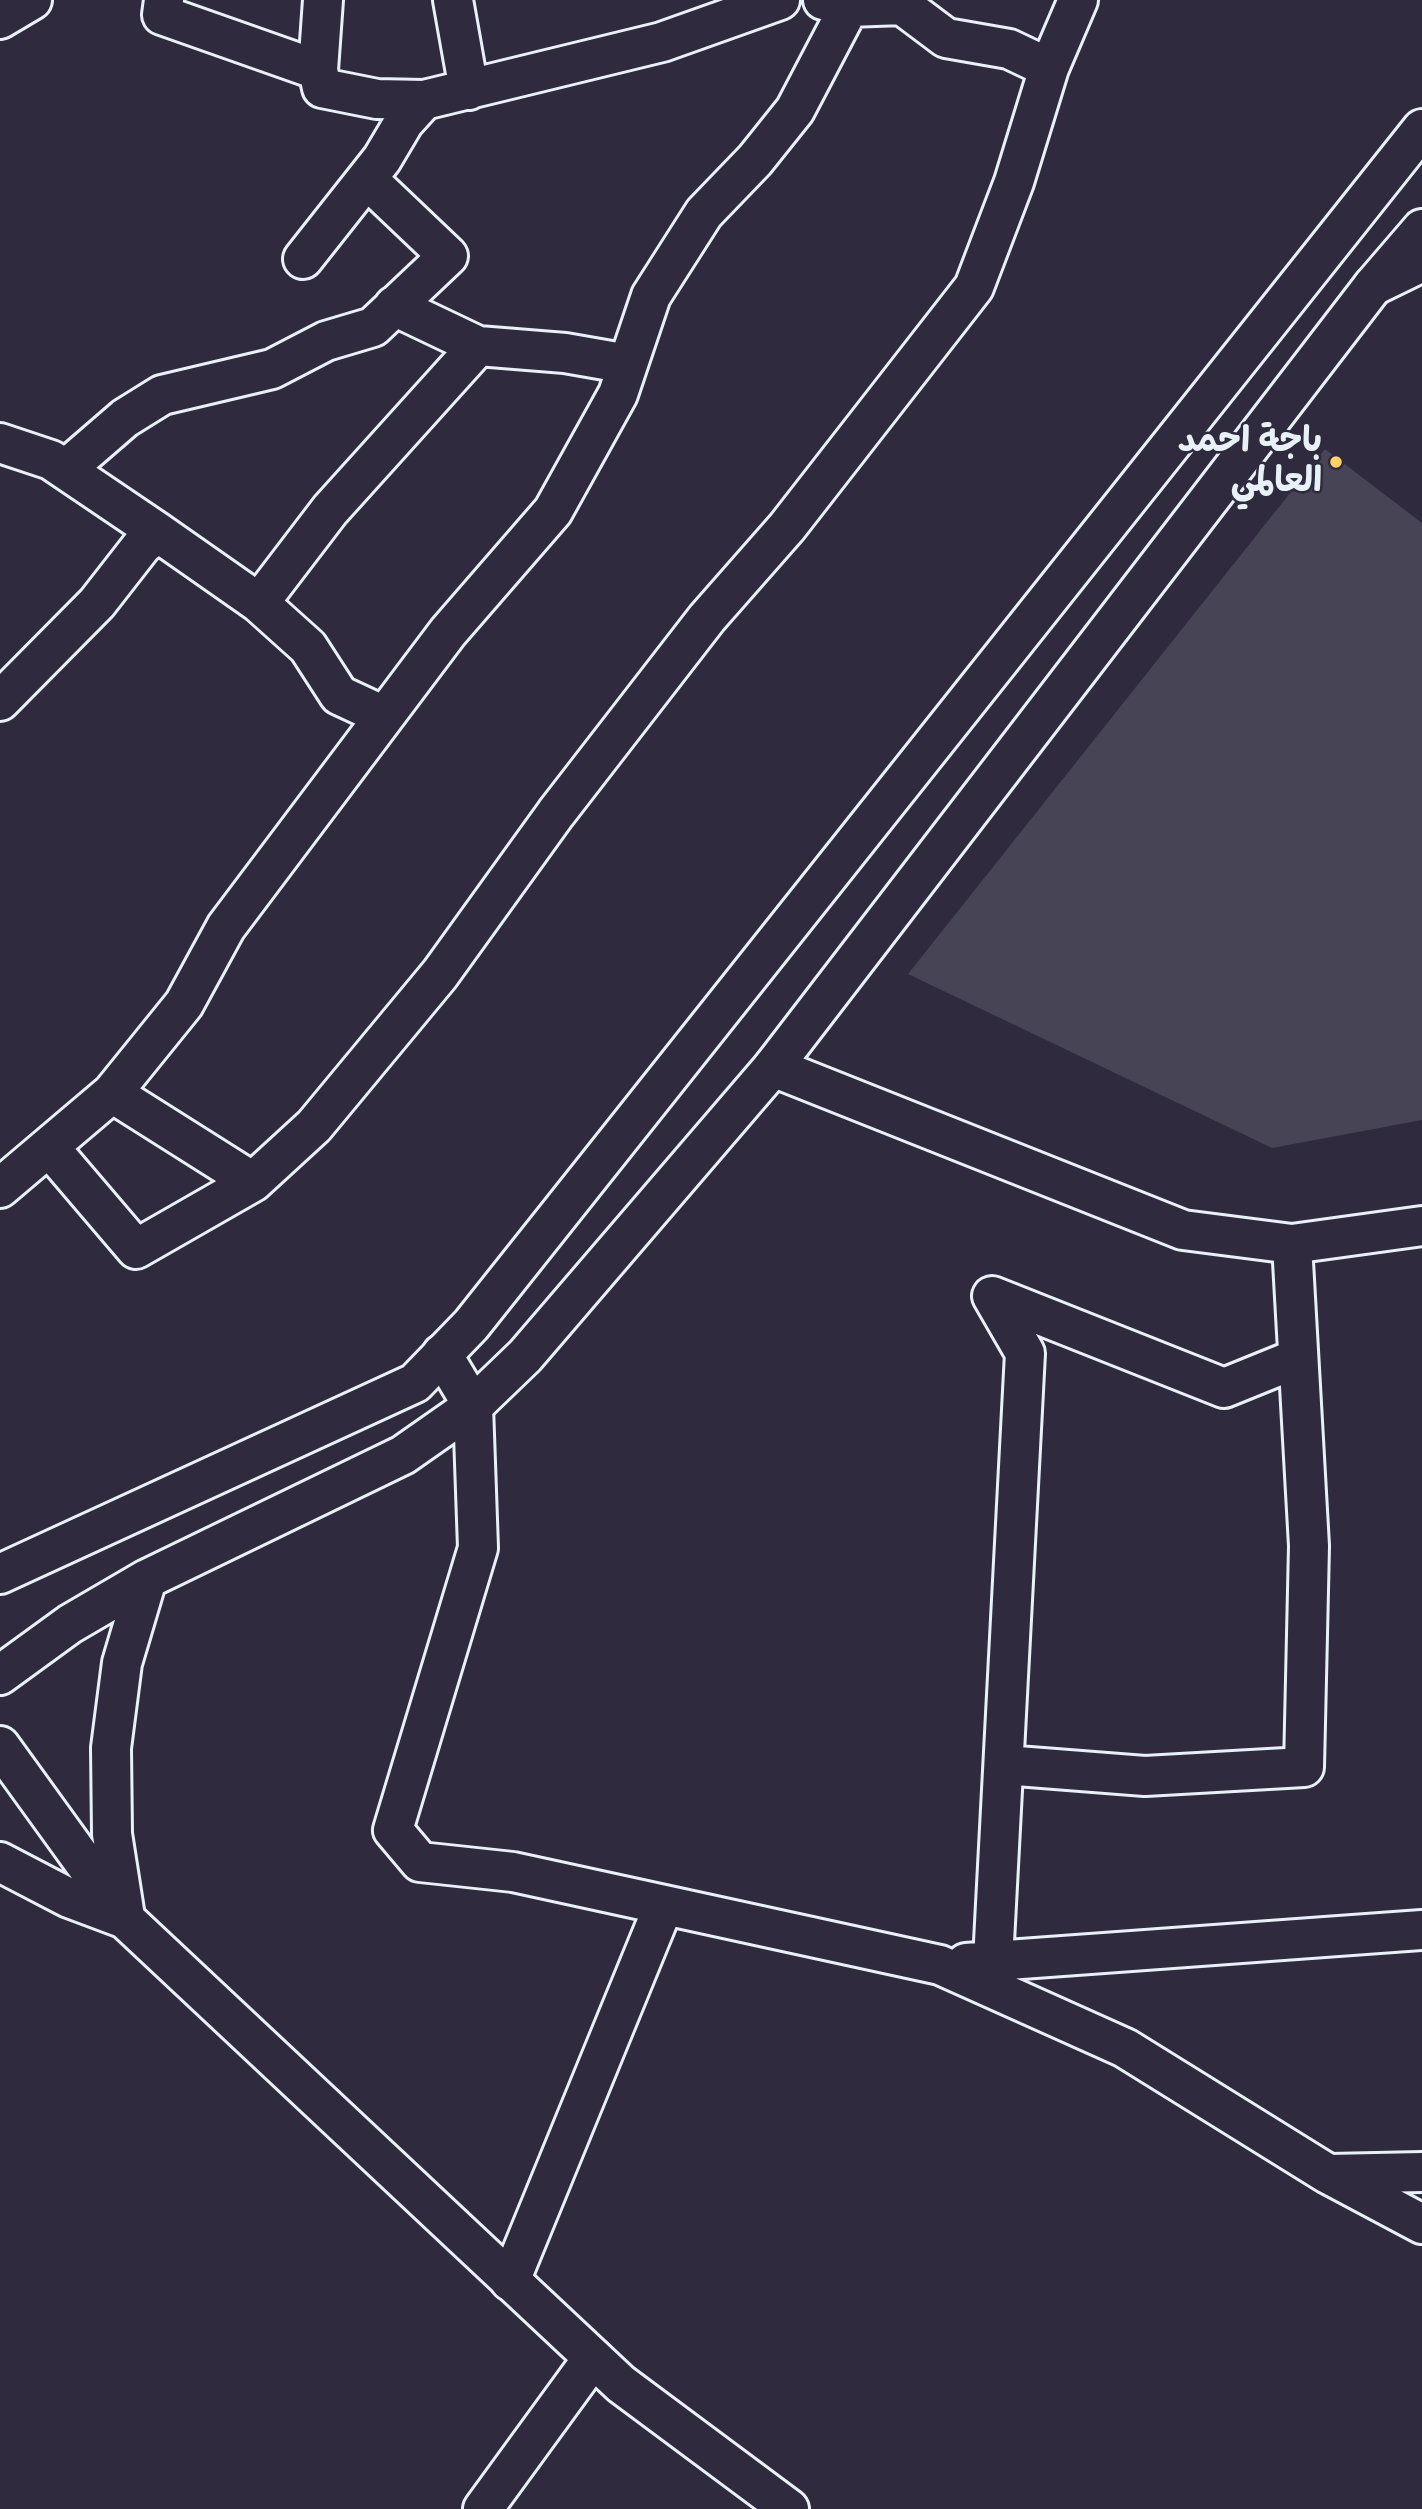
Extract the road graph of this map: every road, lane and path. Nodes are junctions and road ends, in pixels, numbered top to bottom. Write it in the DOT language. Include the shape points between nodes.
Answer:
graph roads {
  1 [pos="32,0"];
  2 [pos="164,0"];
  3 [pos="323,0"];
  4 [pos="453,0"];
  5 [pos="780,0"];
  6 [pos="1078,0"];
  7 [pos="842,2"];
  8 [pos="0,19"];
  9 [pos="1049,68"];
  10 [pos="318,70"];
  11 [pos="469,90"];
  12 [pos="424,100"];
  13 [pos="1422,129"];
  14 [pos="367,179"];
  15 [pos="1422,229"];
  16 [pos="303,259"];
  17 [pos="1422,262"];
  18 [pos="1373,286"];
  19 [pos="394,306"];
  20 [pos="478,346"];
  21 [pos="628,363"];
  22 [pos="0,443"];
  23 [pos="66,469"];
  24 [pos="159,533"];
  25 [pos="259,603"];
  26 [pos="0,701"];
  27 [pos="384,716"];
  28 [pos="773,1067"];
  29 [pos="112,1093"];
  30 [pos="49,1147"];
  31 [pos="253,1182"];
  32 [pos="0,1188"];
  33 [pos="1422,1226"];
  34 [pos="1292,1244"];
  35 [pos="442,1354"];
  36 [pos="1298,1358"];
  37 [pos="473,1406"];
  38 [pos="0,1574"];
  39 [pos="147,1579"];
  40 [pos="0,1675"];
  41 [pos="0,1746"];
  42 [pos="1004,1765"];
  43 [pos="0,1862"];
  44 [pos="664,1905"];
  45 [pos="125,1919"];
  46 [pos="1422,1930"];
  47 [pos="993,1961"];
  48 [pos="940,1965"];
  49 [pos="1422,2172"];
  50 [pos="1328,2174"];
  51 [pos="1422,2224"];
  52 [pos="510,2281"];
  53 [pos="593,2358"];
  54 [pos="483,2509"];
  55 [pos="789,2509"];
  1 -- 8 [label="street"];
  2 -- 10 [label="street" via="162,15"];
  3 -- 10 [label="street"];
  4 -- 11 [label="street"];
  5 -- 11 [label="street" via="662,42"];
  6 -- 9 [label="street"];
  7 -- 9 [label="street" via="902,5 946,38 1009,49"];
  7 -- 21 [label="street" via="795,110 704,213 651,296"];
  9 -- 31 [label="street" via="1014,182 974,287 787,527 707,618 556,813 440,974 314,1126"];
  10 -- 12 [label="street" via="322,88 377,99"];
  11 -- 12 [label="street"];
  12 -- 14 [label="street"];
  13 -- 35 [label="street" via="471,1325"];
  14 -- 16 [label="street"];
  14 -- 19 [label="street" via="448,256"];
  15 -- 18 [label="street"];
  17 -- 18 [label="street"];
  18 -- 28 [label="street"];
  19 -- 20 [label="street"];
  19 -- 23 [label="street" via="373,327 327,341 272,369 162,395 125,418"];
  20 -- 21 [label="street"];
  20 -- 25 [label="street" via="330,510"];
  21 -- 27 [label="street" via="618,394 552,511 447,632"];
  22 -- 23 [label="street"];
  23 -- 24 [label="street"];
  24 -- 25 [label="street"];
  24 -- 26 [label="street"];
  25 -- 27 [label="street" via="308,647 339,695"];
  27 -- 29 [label="street" via="226,928 184,1004"];
  28 -- 34 [label="street" via="1183,1230"];
  28 -- 37 [label="street" via="525,1356"];
  29 -- 30 [label="street"];
  29 -- 31 [label="street"];
  30 -- 31 [label="street" via="136,1249"];
  30 -- 32 [label="street"];
  33 -- 34 [label="street"];
  34 -- 36 [label="street"];
  35 -- 37 [label="street"];
  35 -- 38 [label="street" via="415,1383"];
  36 -- 42 [label="street" via="1309,1546 1304,1767 1145,1776"];
  36 -- 42 [label="street" via="1224,1388 992,1296 1026,1353"];
  37 -- 39 [label="street" via="403,1455"];
  37 -- 44 [label="street" via="478,1548 393,1830 420,1862 513,1872"];
  39 -- 40 [label="street" via="70,1624"];
  39 -- 45 [label="street" via="122,1663 111,1748 112,1834"];
  41 -- 45 [label="street"];
  42 -- 47 [label="street"];
  43 -- 45 [label="street" via="69,1898"];
  44 -- 48 [label="street"];
  44 -- 52 [label="street"];
  45 -- 52 [label="street"];
  46 -- 47 [label="street"];
  47 -- 48 [label="street"];
  48 -- 50 [label="street" via="1125,2048"];
  49 -- 50 [label="street"];
  50 -- 51 [label="street"];
  52 -- 53 [label="street"];
  53 -- 54 [label="street"];
  53 -- 55 [label="street" via="621,2384"];
}
